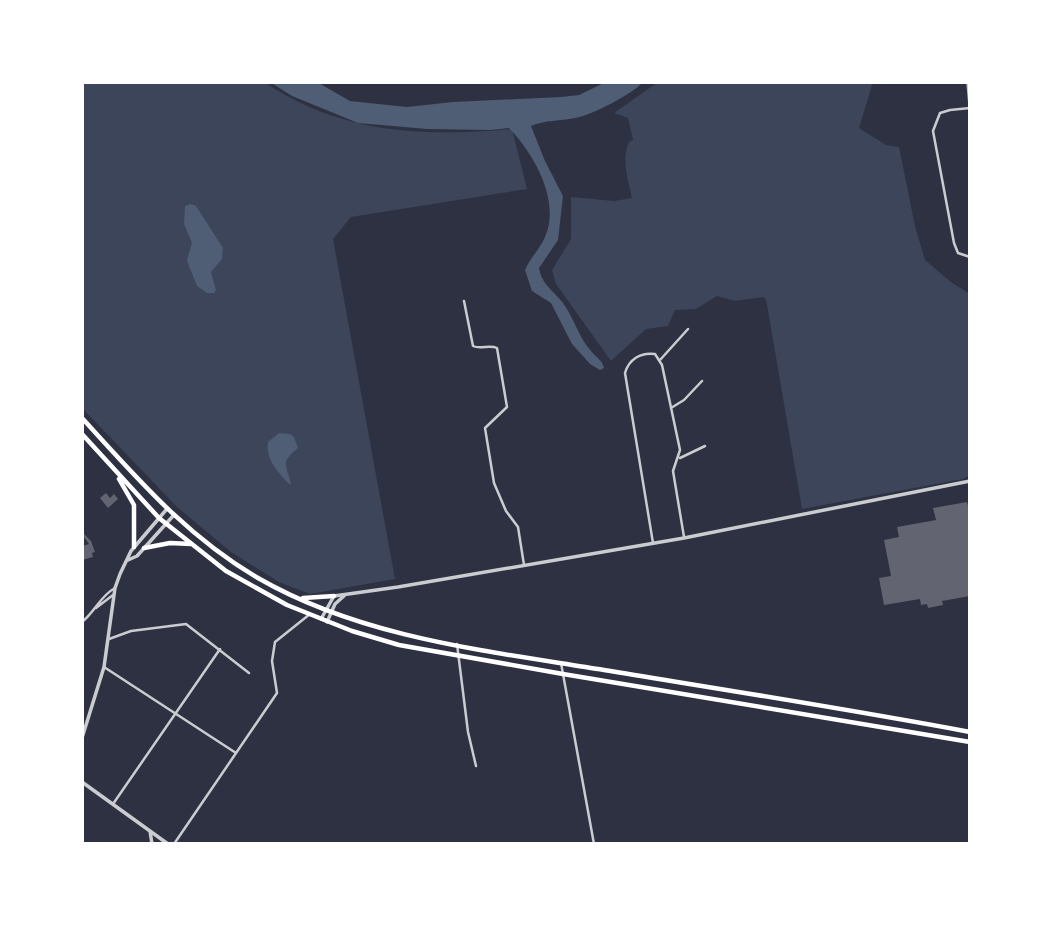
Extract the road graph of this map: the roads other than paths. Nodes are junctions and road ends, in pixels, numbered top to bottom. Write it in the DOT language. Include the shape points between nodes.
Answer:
graph roads {
  1 [pos="968,82"];
  2 [pos="970,106"];
  3 [pos="970,257"];
  4 [pos="464,301"];
  5 [pos="688,329"];
  6 [pos="660,360"];
  7 [pos="702,381"];
  8 [pos="671,408"];
  9 [pos="82,418"];
  10 [pos="82,434"];
  11 [pos="705,446"];
  12 [pos="679,459"];
  13 [pos="109,464"];
  14 [pos="970,481"];
  15 [pos="166,510"];
  16 [pos="173,516"];
  17 [pos="159,518"];
  18 [pos="166,524"];
  19 [pos="684,538"];
  20 [pos="653,543"];
  21 [pos="191,544"];
  22 [pos="134,547"];
  23 [pos="144,548"];
  24 [pos="128,560"];
  25 [pos="524,565"];
  26 [pos="115,588"];
  27 [pos="114,594"];
  28 [pos="346,594"];
  29 [pos="334,596"];
  30 [pos="299,598"];
  31 [pos="96,608"];
  32 [pos="328,611"];
  33 [pos="310,614"];
  34 [pos="321,619"];
  35 [pos="82,622"];
  36 [pos="327,622"];
  37 [pos="108,639"];
  38 [pos="457,644"];
  39 [pos="220,649"];
  40 [pos="458,655"];
  41 [pos="561,663"];
  42 [pos="104,667"];
  43 [pos="249,673"];
  44 [pos="563,674"];
  45 [pos="698,685"];
  46 [pos="695,695"];
  47 [pos="175,714"];
  48 [pos="924,723"];
  49 [pos="970,732"];
  50 [pos="922,733"];
  51 [pos="82,738"];
  52 [pos="970,741"];
  53 [pos="237,754"];
  54 [pos="476,766"];
  55 [pos="82,782"];
  56 [pos="113,804"];
  57 [pos="150,831"];
  58 [pos="152,844"];
  59 [pos="168,844"];
  60 [pos="174,844"];
  61 [pos="594,844"];
  1 -- 2 [label="street"];
  2 -- 3 [label="street" via="940,113 933,131 954,243 958,253"];
  4 -- 25 [label="street" via="473,346 497,348 507,407 485,428 494,483 518,527"];
  5 -- 6 [label="street"];
  6 -- 8 [label="street"];
  6 -- 20 [label="street" via="655,354 643,354 631,361 625,373"];
  7 -- 8 [label="street"];
  8 -- 12 [label="street"];
  9 -- 15 [label="main road"];
  10 -- 13 [label="main road"];
  11 -- 12 [label="street"];
  12 -- 19 [label="street" via="673,471"];
  13 -- 17 [label="main road"];
  13 -- 22 [label="main road" via="133,502"];
  14 -- 19 [label="street"];
  15 -- 16 [label="main road"];
  15 -- 17 [label="street"];
  16 -- 18 [label="street"];
  16 -- 30 [label="main road" via="231,561"];
  17 -- 18 [label="main road"];
  17 -- 22 [label="street"];
  18 -- 21 [label="main road"];
  18 -- 23 [label="street"];
  19 -- 20 [label="street"];
  20 -- 25 [label="street"];
  21 -- 23 [label="main road"];
  21 -- 33 [label="main road" via="226,571"];
  22 -- 24 [label="street"];
  23 -- 24 [label="street"];
  24 -- 26 [label="street"];
  25 -- 28 [label="street"];
  26 -- 27 [label="street"];
  26 -- 31 [label="street"];
  27 -- 31 [label="street"];
  27 -- 37 [label="street"];
  28 -- 29 [label="street"];
  28 -- 32 [label="street"];
  29 -- 30 [label="main road"];
  29 -- 32 [label="street"];
  30 -- 32 [label="main road"];
  31 -- 35 [label="street"];
  32 -- 34 [label="street"];
  32 -- 36 [label="street"];
  32 -- 38 [label="main road" via="392,632"];
  33 -- 34 [label="main road"];
  33 -- 53 [label="street" via="275,642 272,661 277,693"];
  34 -- 36 [label="main road"];
  36 -- 40 [label="main road" via="386,642"];
  37 -- 39 [label="street" via="186,624"];
  37 -- 42 [label="street"];
  38 -- 40 [label="street"];
  38 -- 41 [label="main road"];
  39 -- 43 [label="street"];
  39 -- 47 [label="street"];
  40 -- 44 [label="main road"];
  40 -- 54 [label="street"];
  41 -- 44 [label="street"];
  41 -- 45 [label="main road"];
  42 -- 47 [label="street"];
  42 -- 51 [label="street"];
  44 -- 46 [label="main road"];
  44 -- 61 [label="street"];
  45 -- 46 [label="main road"];
  45 -- 48 [label="main road"];
  46 -- 50 [label="main road"];
  47 -- 53 [label="street"];
  47 -- 56 [label="street"];
  48 -- 49 [label="main road"];
  48 -- 50 [label="main road"];
  50 -- 52 [label="main road"];
  53 -- 60 [label="street"];
  55 -- 56 [label="street"];
  56 -- 57 [label="street"];
  57 -- 58 [label="street"];
  57 -- 59 [label="street"];
}
